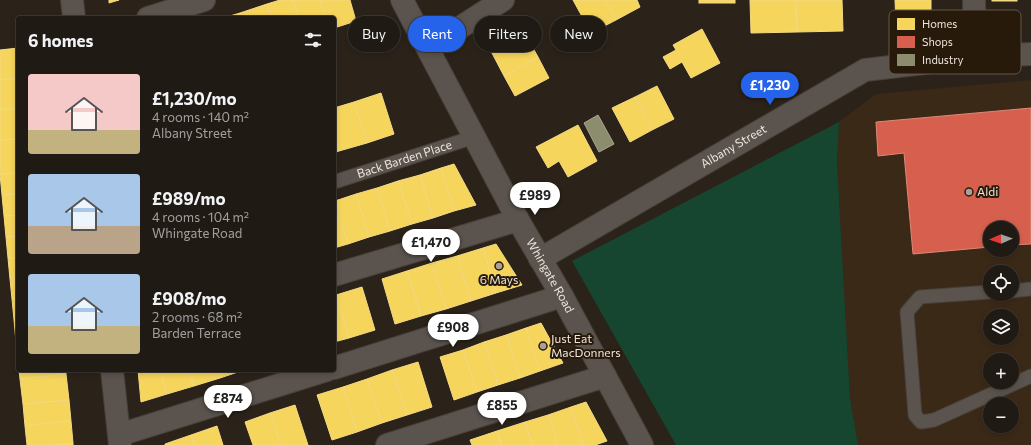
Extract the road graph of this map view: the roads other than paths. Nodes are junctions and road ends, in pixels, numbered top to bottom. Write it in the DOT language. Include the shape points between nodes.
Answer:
graph roads {
  1 [pos="72,0"];
  2 [pos="204,0"];
  3 [pos="402,0"];
  4 [pos="503,0"];
  5 [pos="974,0"];
  6 [pos="974,10"];
  7 [pos="74,16"];
  8 [pos="154,16"];
  9 [pos="411,16"];
  10 [pos="466,24"];
  11 [pos="430,52"];
  12 [pos="1031,54"];
  13 [pos="1021,55"];
  14 [pos="889,67"];
  15 [pos="474,137"];
  16 [pos="336,181"];
  17 [pos="518,220"];
  18 [pos="540,259"];
  19 [pos="336,274"];
  20 [pos="1031,289"];
  21 [pos="1019,290"];
  22 [pos="983,292"];
  23 [pos="562,296"];
  24 [pos="336,367"];
  25 [pos="112,372"];
  26 [pos="321,372"];
  27 [pos="605,376"];
  28 [pos="1031,376"];
  29 [pos="120,440"];
  30 [pos="387,445"];
  31 [pos="642,445"];
  1 -- 7 [label="street"];
  2 -- 8 [label="street"];
  3 -- 9 [label="street, Whingate Road"];
  4 -- 10 [label="street"];
  5 -- 6 [label="street"];
  11 -- 15 [label="street, Whingate Road"];
  12 -- 13 [label="street, Albany Street"];
  14 -- 18 [label="street, Albany Street" via="865,70"];
  15 -- 16 [label="lane, Back Barden Place"];
  15 -- 17 [label="street, Whingate Road"];
  17 -- 18 [label="street, Whingate Road"];
  17 -- 19 [label="street"];
  18 -- 23 [label="street, Whingate Road"];
  20 -- 21 [label="lane"];
  22 -- 28 [label="lane" via="920,297 907,312 915,415 921,422 934,420"];
  23 -- 24 [label="street"];
  23 -- 27 [label="street, Whingate Road"];
  25 -- 29 [label="street"];
  26 -- 29 [label="street"];
  27 -- 30 [label="street"];
  27 -- 31 [label="street, Whingate Road"];
}
